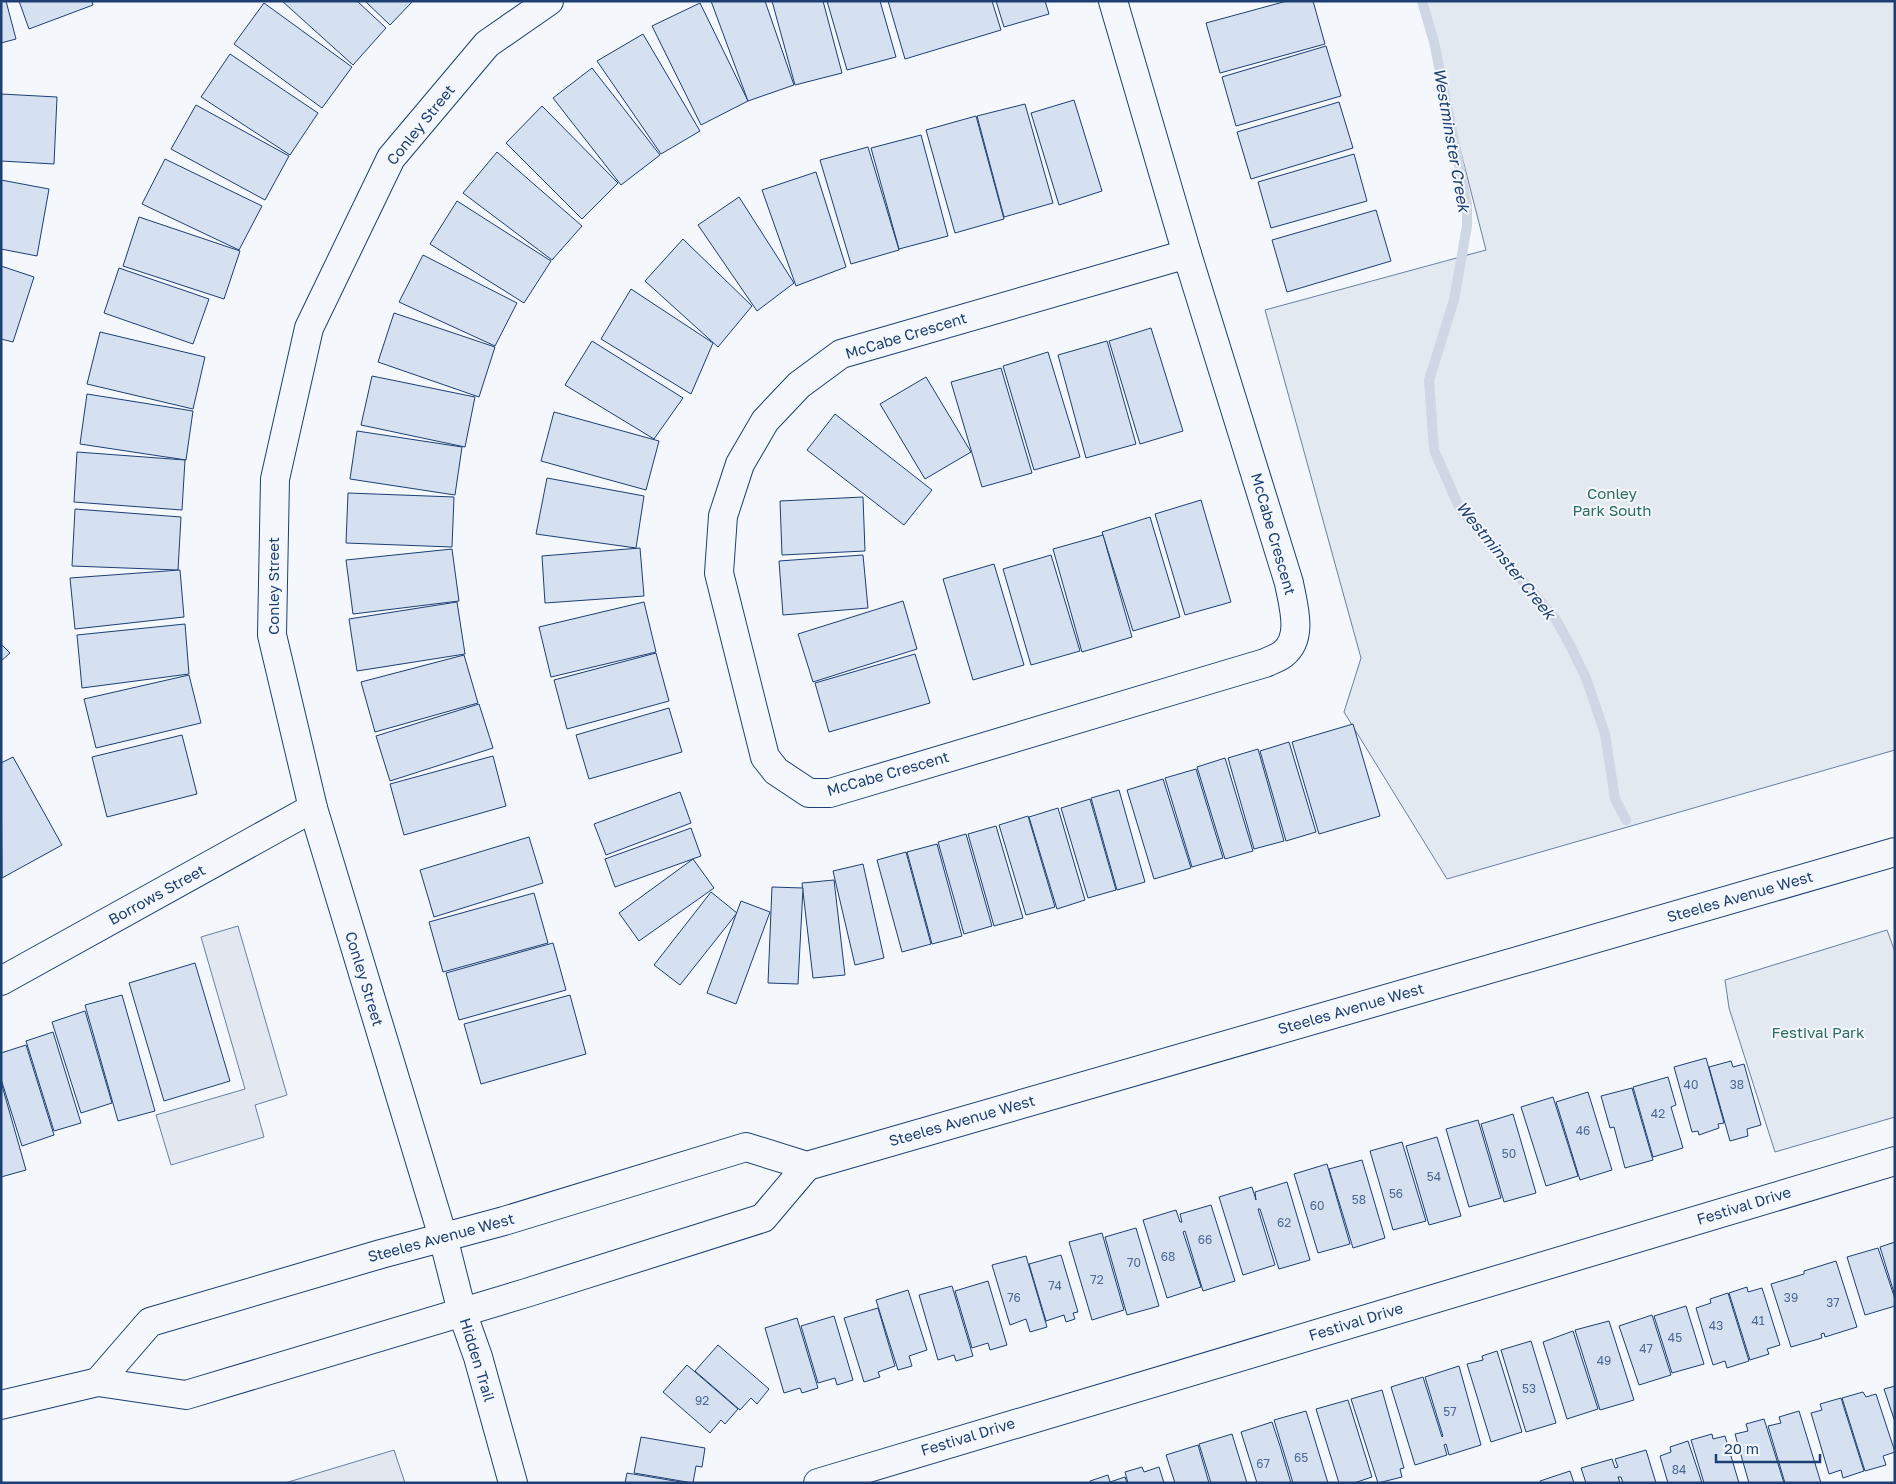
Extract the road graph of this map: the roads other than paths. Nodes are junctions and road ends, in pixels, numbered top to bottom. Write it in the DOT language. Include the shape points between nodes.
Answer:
graph roads {
  1 [pos="549,1"];
  2 [pos="1113,1"];
  3 [pos="1187,254"];
  4 [pos="313,808"];
  5 [pos="1895,852"];
  6 [pos="1,981"];
  7 [pos="1895,1161"];
  8 [pos="806,1166"];
  9 [pos="443,1237"];
  10 [pos="462,1312"];
  11 [pos="98,1382"];
  12 [pos="1,1405"];
  13 [pos="513,1483"];
  14 [pos="818,1483"];
  1 -- 4 [label="street, Conley Street" via="487,44 391,158 309,328 275,479 272,636"];
  2 -- 3 [label="street, McCabe Crescent"];
  3 -- 3 [label="street, McCabe Crescent" via="1289,583 1295,622 1294,639 1284,653 1265,663 830,793 809,793 776,771 765,756 719,574 723,516 740,464 765,421 799,385 841,354"];
  4 -- 6 [label="street, Borrows Street"];
  4 -- 9 [label="street, Conley Street"];
  5 -- 8 [label="street, Steeles Avenue West"];
  7 -- 14 [label="street, Festival Drive"];
  8 -- 9 [label="street, Steeles Avenue West" via="746,1147"];
  8 -- 10 [label="street" via="763,1218"];
  9 -- 10 [label="street, Hidden Trail"];
  9 -- 11 [label="street, Steeles Avenue West" via="150,1322"];
  10 -- 11 [label="street" via="186,1394"];
  10 -- 13 [label="street, Hidden Trail"];
  11 -- 12 [label="street"];
}
